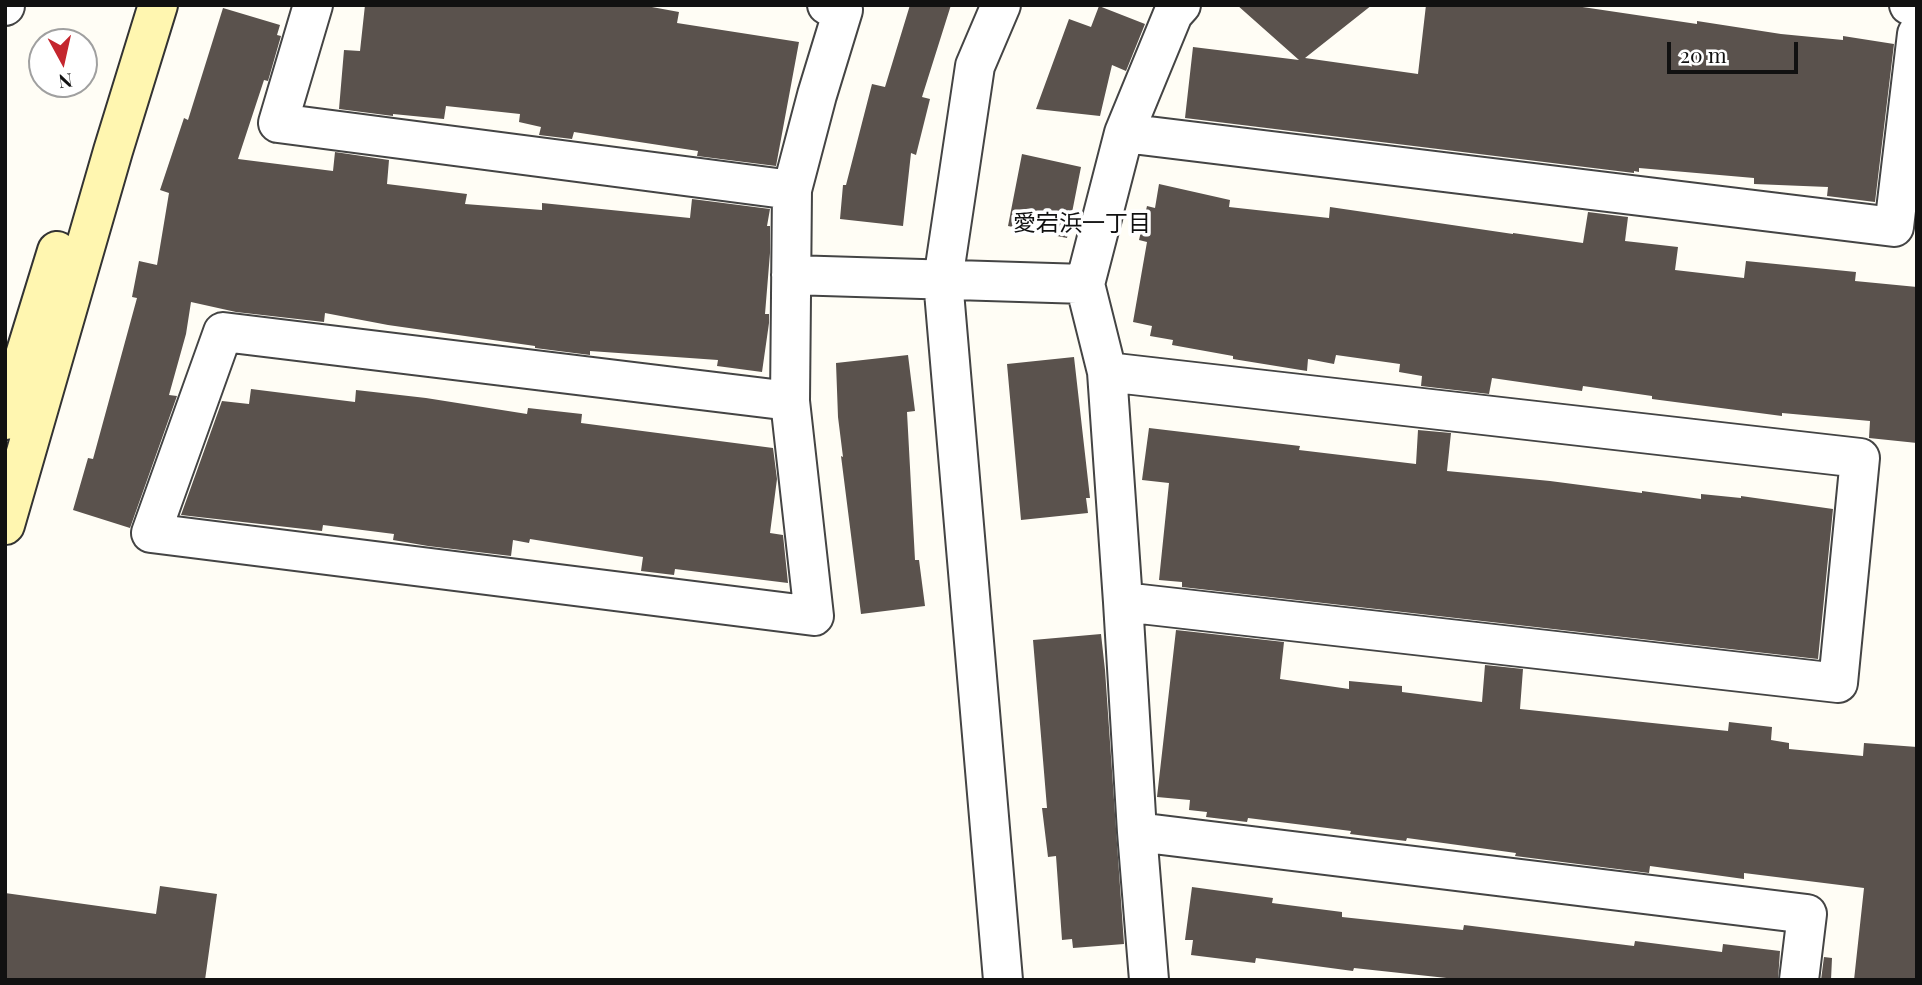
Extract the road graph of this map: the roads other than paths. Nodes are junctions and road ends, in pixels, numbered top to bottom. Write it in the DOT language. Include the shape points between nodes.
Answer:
graph roads {
  1 [pos="132,5"];
  2 [pos="158,5"];
  3 [pos="313,5"];
  4 [pos="827,5"];
  5 [pos="1001,5"];
  6 [pos="1181,5"];
  7 [pos="1909,5"];
  8 [pos="1917,6"];
  9 [pos="1917,34"];
  10 [pos="1124,133"];
  11 [pos="792,190"];
  12 [pos="791,275"];
  13 [pos="943,280"];
  14 [pos="1085,284"];
  15 [pos="1107,372"];
  16 [pos="790,401"];
  17 [pos="5,420"];
  18 [pos="5,525"];
  19 [pos="1124,602"];
  20 [pos="1137,832"];
  21 [pos="1003,980"];
  22 [pos="1149,980"];
  23 [pos="1799,980"];
  1 -- 17 [label="street"];
  2 -- 18 [label="street"];
  3 -- 11 [label="street" via="278,123"];
  4 -- 11 [label="street" via="843,10"];
  5 -- 13 [label="street" via="975,66"];
  6 -- 10 [label="street" via="1173,14"];
  7 -- 8 [label="street"];
  9 -- 10 [label="street" via="1894,227"];
  10 -- 14 [label="street"];
  11 -- 12 [label="street"];
  12 -- 13 [label="street"];
  12 -- 16 [label="street"];
  13 -- 14 [label="street"];
  13 -- 21 [label="street"];
  14 -- 15 [label="street"];
  15 -- 19 [label="street"];
  15 -- 19 [label="street" via="1860,458 1838,683"];
  16 -- 16 [label="street" via="814,616 151,533 223,332"];
  19 -- 20 [label="street"];
  20 -- 22 [label="street"];
  20 -- 23 [label="street" via="1807,914"];
}
